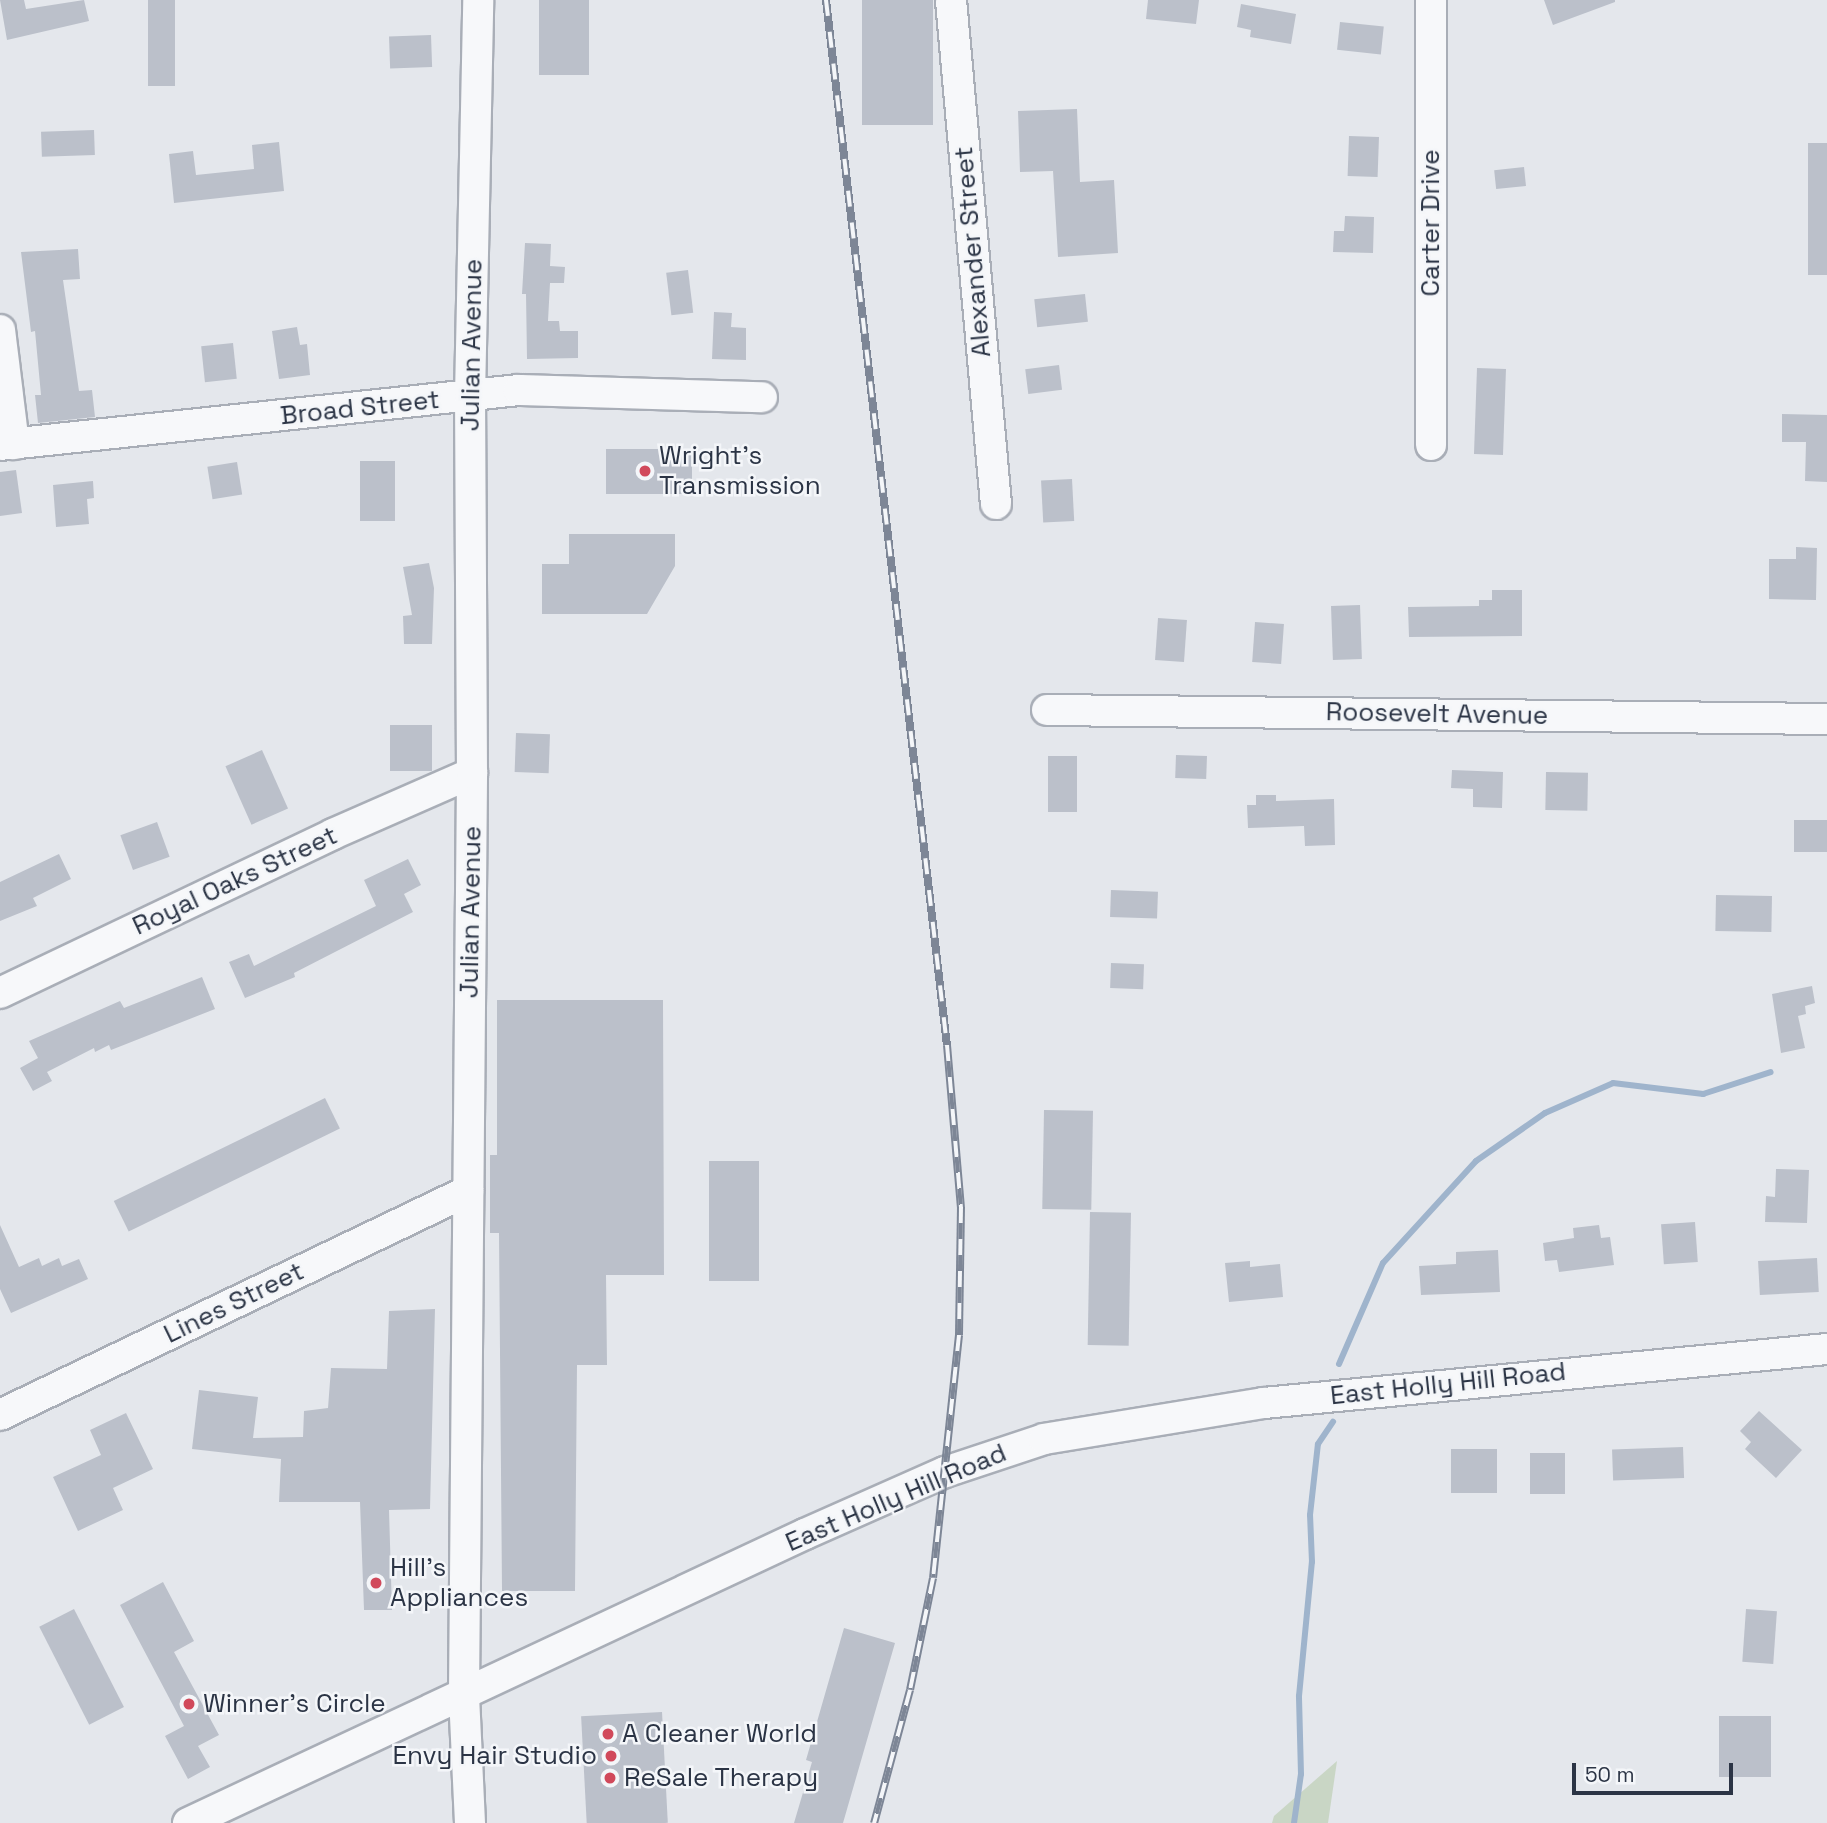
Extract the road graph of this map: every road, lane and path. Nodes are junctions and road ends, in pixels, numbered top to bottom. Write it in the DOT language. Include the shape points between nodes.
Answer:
graph roads {
  1 [pos="478,0"];
  2 [pos="951,0"];
  3 [pos="1430,0"];
  4 [pos="0,330"];
  5 [pos="470,396"];
  6 [pos="762,397"];
  7 [pos="7,445"];
  8 [pos="1431,445"];
  9 [pos="996,504"];
  10 [pos="1047,710"];
  11 [pos="1827,719"];
  12 [pos="472,774"];
  13 [pos="0,993"];
  14 [pos="468,1191"];
  15 [pos="1827,1349"];
  16 [pos="0,1415"];
  17 [pos="464,1695"];
  18 [pos="188,1823"];
  19 [pos="470,1823"];
  1 -- 5 [label="street, Julian Avenue"];
  2 -- 9 [label="street, Alexander Street"];
  3 -- 8 [label="street, Carter Drive"];
  4 -- 7 [label="street"];
  5 -- 6 [label="street, Broad Street" via="519,390"];
  5 -- 7 [label="street, Broad Street"];
  5 -- 12 [label="street, Julian Avenue"];
  10 -- 11 [label="street, Roosevelt Avenue"];
  12 -- 13 [label="street, Royal Oaks Street" via="332,834"];
  12 -- 14 [label="street, Julian Avenue"];
  14 -- 16 [label="street, Lines Street"];
  14 -- 17 [label="street, Julian Avenue"];
  15 -- 17 [label="street, East Holly Hill Road" via="1264,1403 1044,1439 945,1472"];
  17 -- 18 [label="street, East Holly Hill Road"];
  17 -- 19 [label="street, Julian Avenue"];
}
